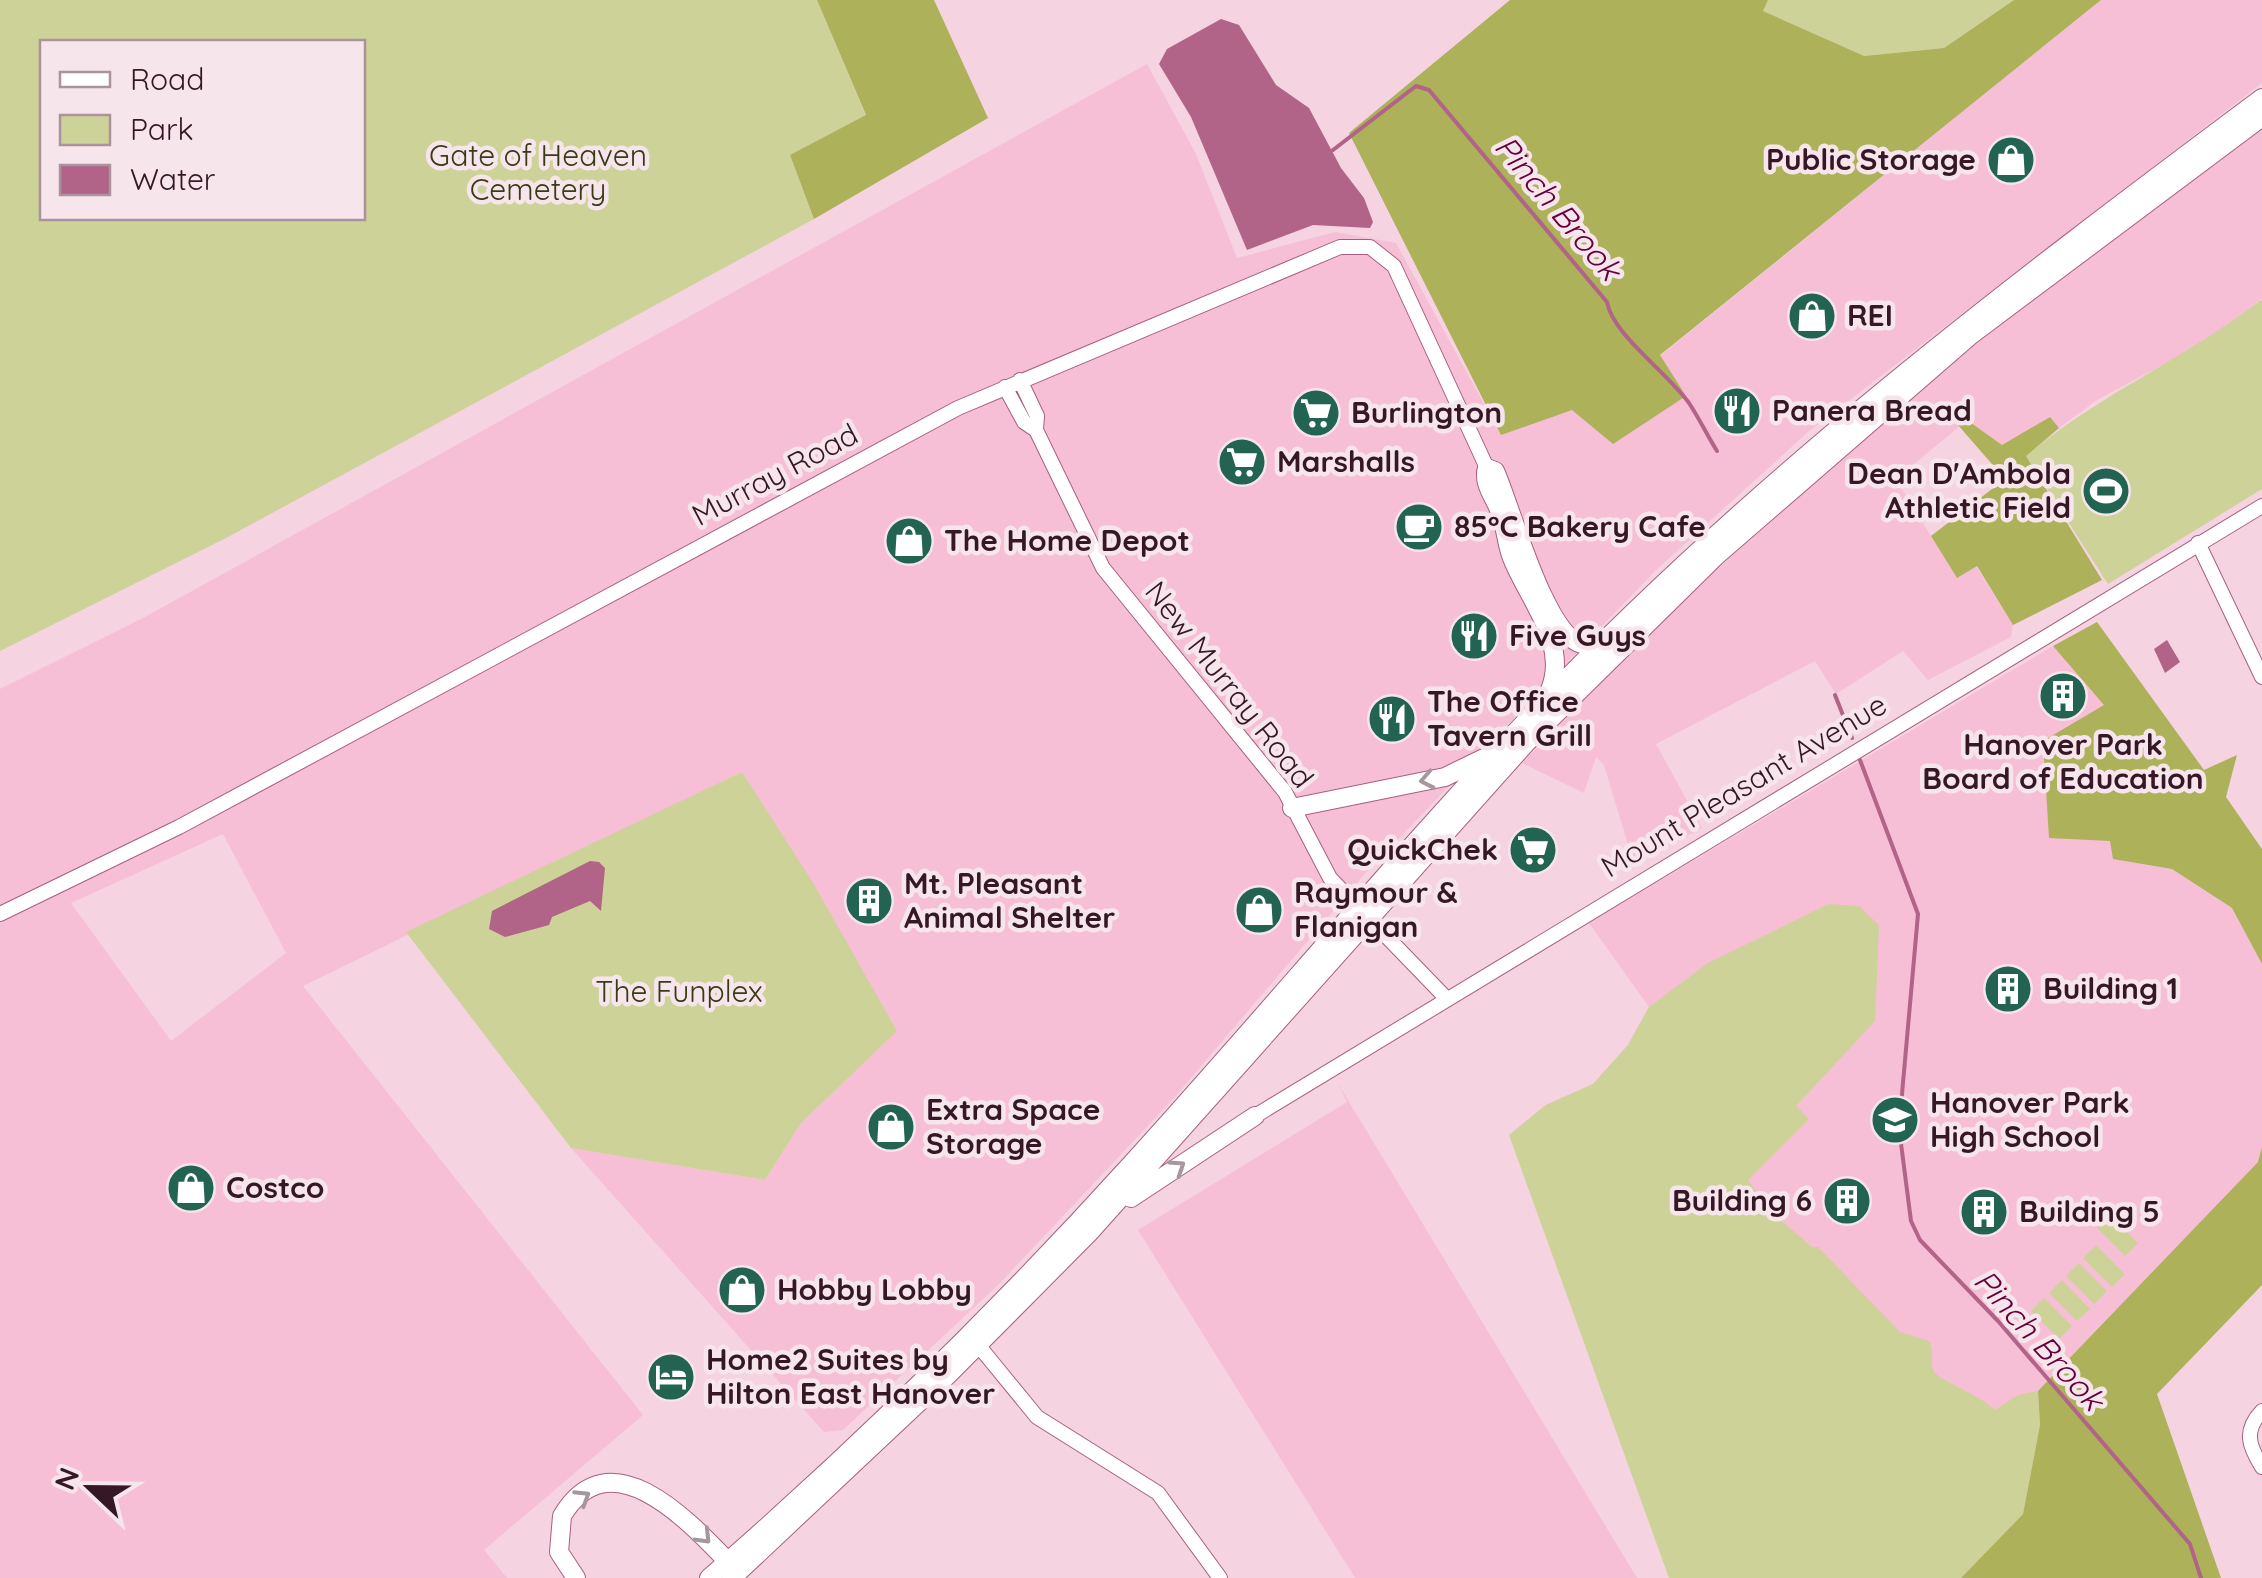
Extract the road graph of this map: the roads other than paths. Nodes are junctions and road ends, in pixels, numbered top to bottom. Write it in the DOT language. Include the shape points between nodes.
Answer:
graph roads {
  1 [pos="2262,98"];
  2 [pos="2262,117"];
  3 [pos="1020,380"];
  4 [pos="1005,386"];
  5 [pos="1036,430"];
  6 [pos="1487,468"];
  7 [pos="2262,506"];
  8 [pos="2198,544"];
  9 [pos="1608,638"];
  10 [pos="2262,677"];
  11 [pos="1546,700"];
  12 [pos="1512,736"];
  13 [pos="1292,808"];
  14 [pos="1364,913"];
  15 [pos="0,914"];
  16 [pos="1447,999"];
  17 [pos="1255,1116"];
  18 [pos="1102,1218"];
  19 [pos="978,1346"];
  20 [pos="2262,1412"];
  21 [pos="2262,1468"];
  22 [pos="733,1570"];
  23 [pos="576,1578"];
  24 [pos="709,1578"];
  25 [pos="1220,1578"];
  1 -- 9 [label="main road" via="1914,362"];
  2 -- 14 [label="main road" via="1971,335 1766,510 1527,742"];
  3 -- 4 [label="street, Murray Road"];
  3 -- 5 [label="street, New Murray Road" via="1037,416"];
  3 -- 6 [label="street, Murray Road" via="1340,247 1362,245 1394,266"];
  4 -- 5 [label="street, New Murray Road" via="1024,422"];
  4 -- 15 [label="street, Murray Road" via="179,827"];
  5 -- 13 [label="street, New Murray Road" via="1104,568"];
  6 -- 9 [label="main road" via="1495,471 1562,631 1582,644"];
  6 -- 11 [label="main road" via="1484,478 1511,555 1556,650"];
  7 -- 8 [label="street, Mount Pleasant Avenue"];
  8 -- 10 [label="street"];
  8 -- 16 [label="street, Mount Pleasant Avenue"];
  9 -- 11 [label="main road"];
  11 -- 12 [label="main road"];
  12 -- 13 [label="main road, one-way" via="1460,772"];
  12 -- 14 [label="main road"];
  13 -- 14 [label="street, New Murray Road" via="1324,870"];
  14 -- 16 [label="street, New Murray Road"];
  14 -- 18 [label="main road"];
  14 -- 22 [label="main road" via="1066,1234"];
  16 -- 17 [label="street, Mount Pleasant Avenue"];
  18 -- 17 [label="main road, one-way"];
  18 -- 19 [label="main road"];
  19 -- 22 [label="main road"];
  19 -- 25 [label="street" via="1037,1417 1158,1494"];
  20 -- 21 [label="street" via="2248,1440"];
  23 -- 22 [label="main road, one-way" via="560,1552 562,1516 585,1492 612,1485 642,1489 680,1512"];
  22 -- 24 [label="main road"];
}
